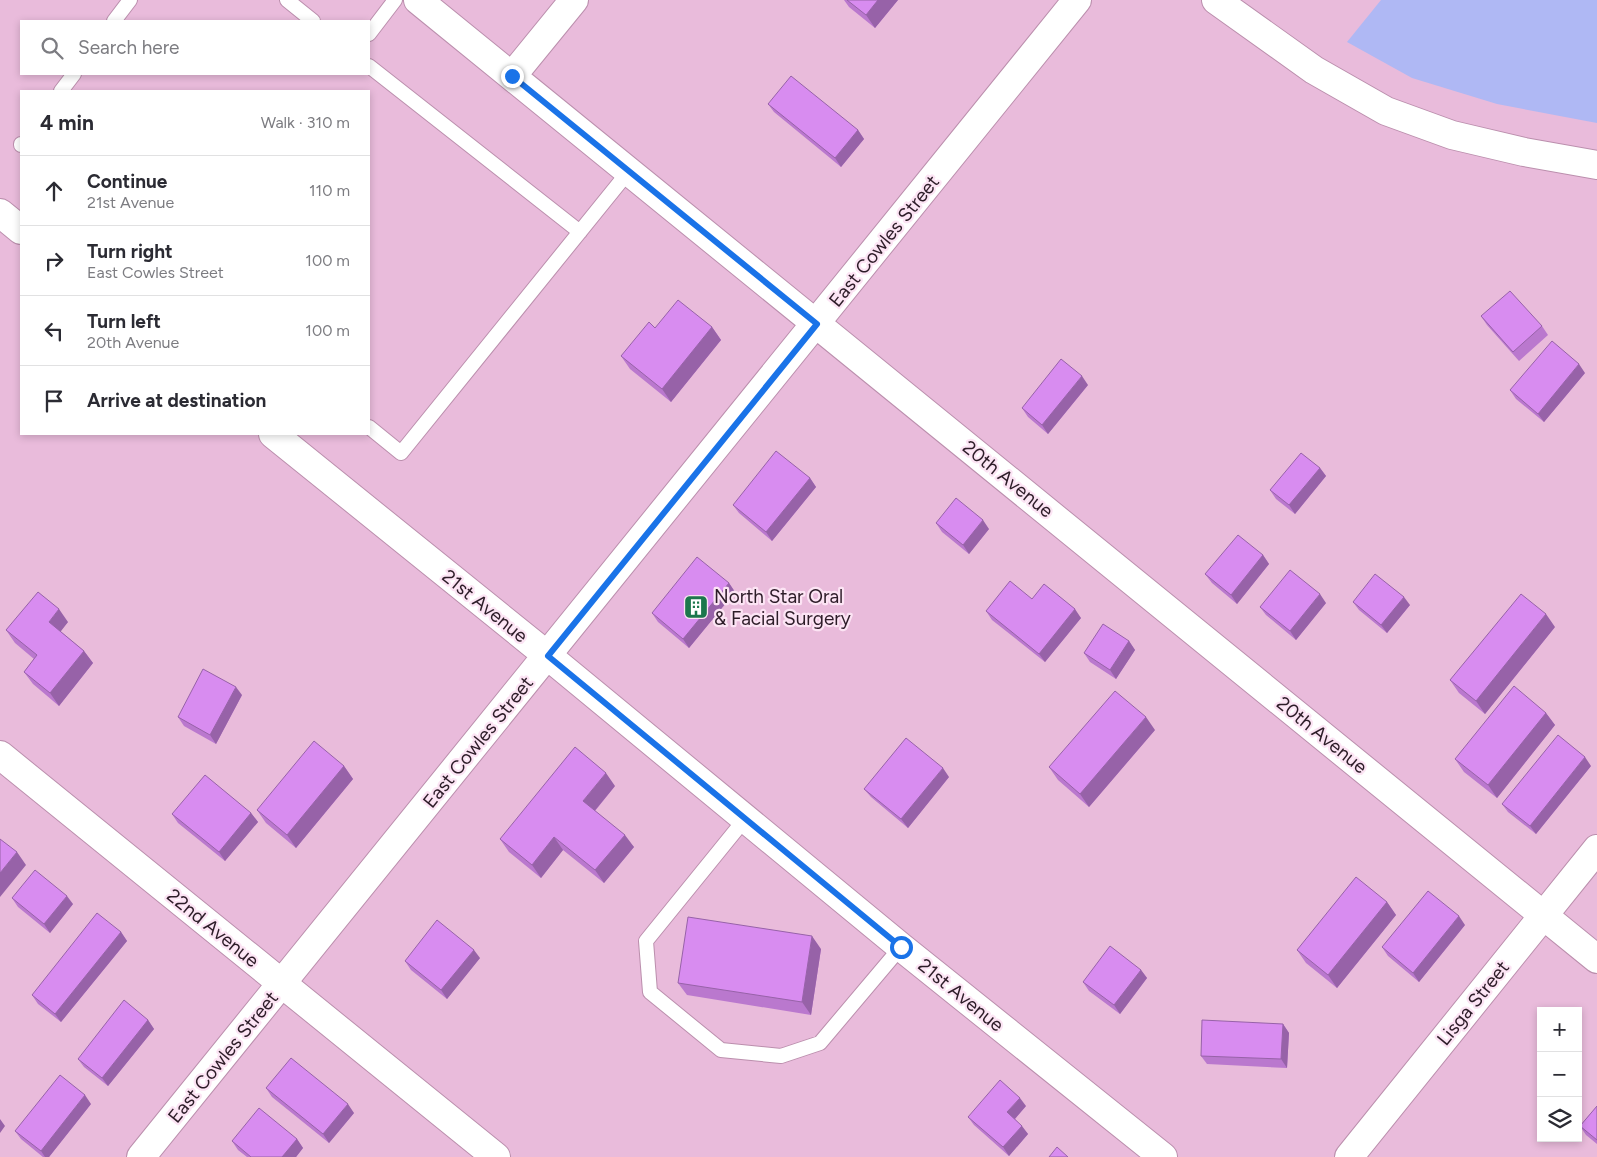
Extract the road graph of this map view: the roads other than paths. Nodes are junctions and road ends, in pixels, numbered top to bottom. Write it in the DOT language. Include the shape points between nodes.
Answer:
graph roads {
  1 [pos="130,0"];
  2 [pos="287,0"];
  3 [pos="395,0"];
  4 [pos="418,0"];
  5 [pos="574,0"];
  6 [pos="1078,0"];
  7 [pos="1216,0"];
  8 [pos="115,20"];
  9 [pos="313,20"];
  10 [pos="370,33"];
  11 [pos="370,67"];
  12 [pos="73,75"];
  13 [pos="512,76"];
  14 [pos="62,90"];
  15 [pos="1597,165"];
  16 [pos="629,171"];
  17 [pos="0,213"];
  18 [pos="20,229"];
  19 [pos="580,232"];
  20 [pos="817,324"];
  21 [pos="370,428"];
  22 [pos="274,435"];
  23 [pos="548,656"];
  24 [pos="0,755"];
  25 [pos="745,819"];
  26 [pos="1597,849"];
  27 [pos="1544,916"];
  28 [pos="901,947"];
  29 [pos="1597,959"];
  30 [pos="282,984"];
  31 [pos="141,1157"];
  32 [pos="496,1157"];
  33 [pos="1163,1157"];
  34 [pos="1349,1157"];
  1 -- 8 [label="lane"];
  2 -- 9 [label="lane"];
  3 -- 10 [label="lane"];
  4 -- 13 [label="street, 20th Avenue"];
  5 -- 13 [label="street"];
  6 -- 20 [label="street, East Cowles Street"];
  7 -- 15 [label="street" via="1314,70 1386,111 1452,135"];
  11 -- 19 [label="lane"];
  12 -- 14 [label="lane"];
  13 -- 16 [label="street, 20th Avenue"];
  16 -- 19 [label="lane"];
  16 -- 20 [label="street, 20th Avenue"];
  17 -- 18 [label="street"];
  19 -- 21 [label="lane" via="401,453"];
  20 -- 23 [label="street, East Cowles Street"];
  20 -- 27 [label="street, 20th Avenue"];
  22 -- 23 [label="street, 21st Avenue"];
  23 -- 25 [label="street, 21st Avenue"];
  23 -- 30 [label="street, East Cowles Street"];
  24 -- 30 [label="street, 22nd Avenue"];
  25 -- 28 [label="street, 21st Avenue"];
  25 -- 28 [label="lane" via="646,941 650,992 721,1050 781,1056 820,1043"];
  26 -- 27 [label="street, Lisga Street"];
  27 -- 29 [label="street, 20th Avenue"];
  27 -- 34 [label="street, Lisga Street"];
  28 -- 33 [label="street, 21st Avenue"];
  30 -- 31 [label="street, East Cowles Street"];
  30 -- 32 [label="street, 22nd Avenue"];
}
